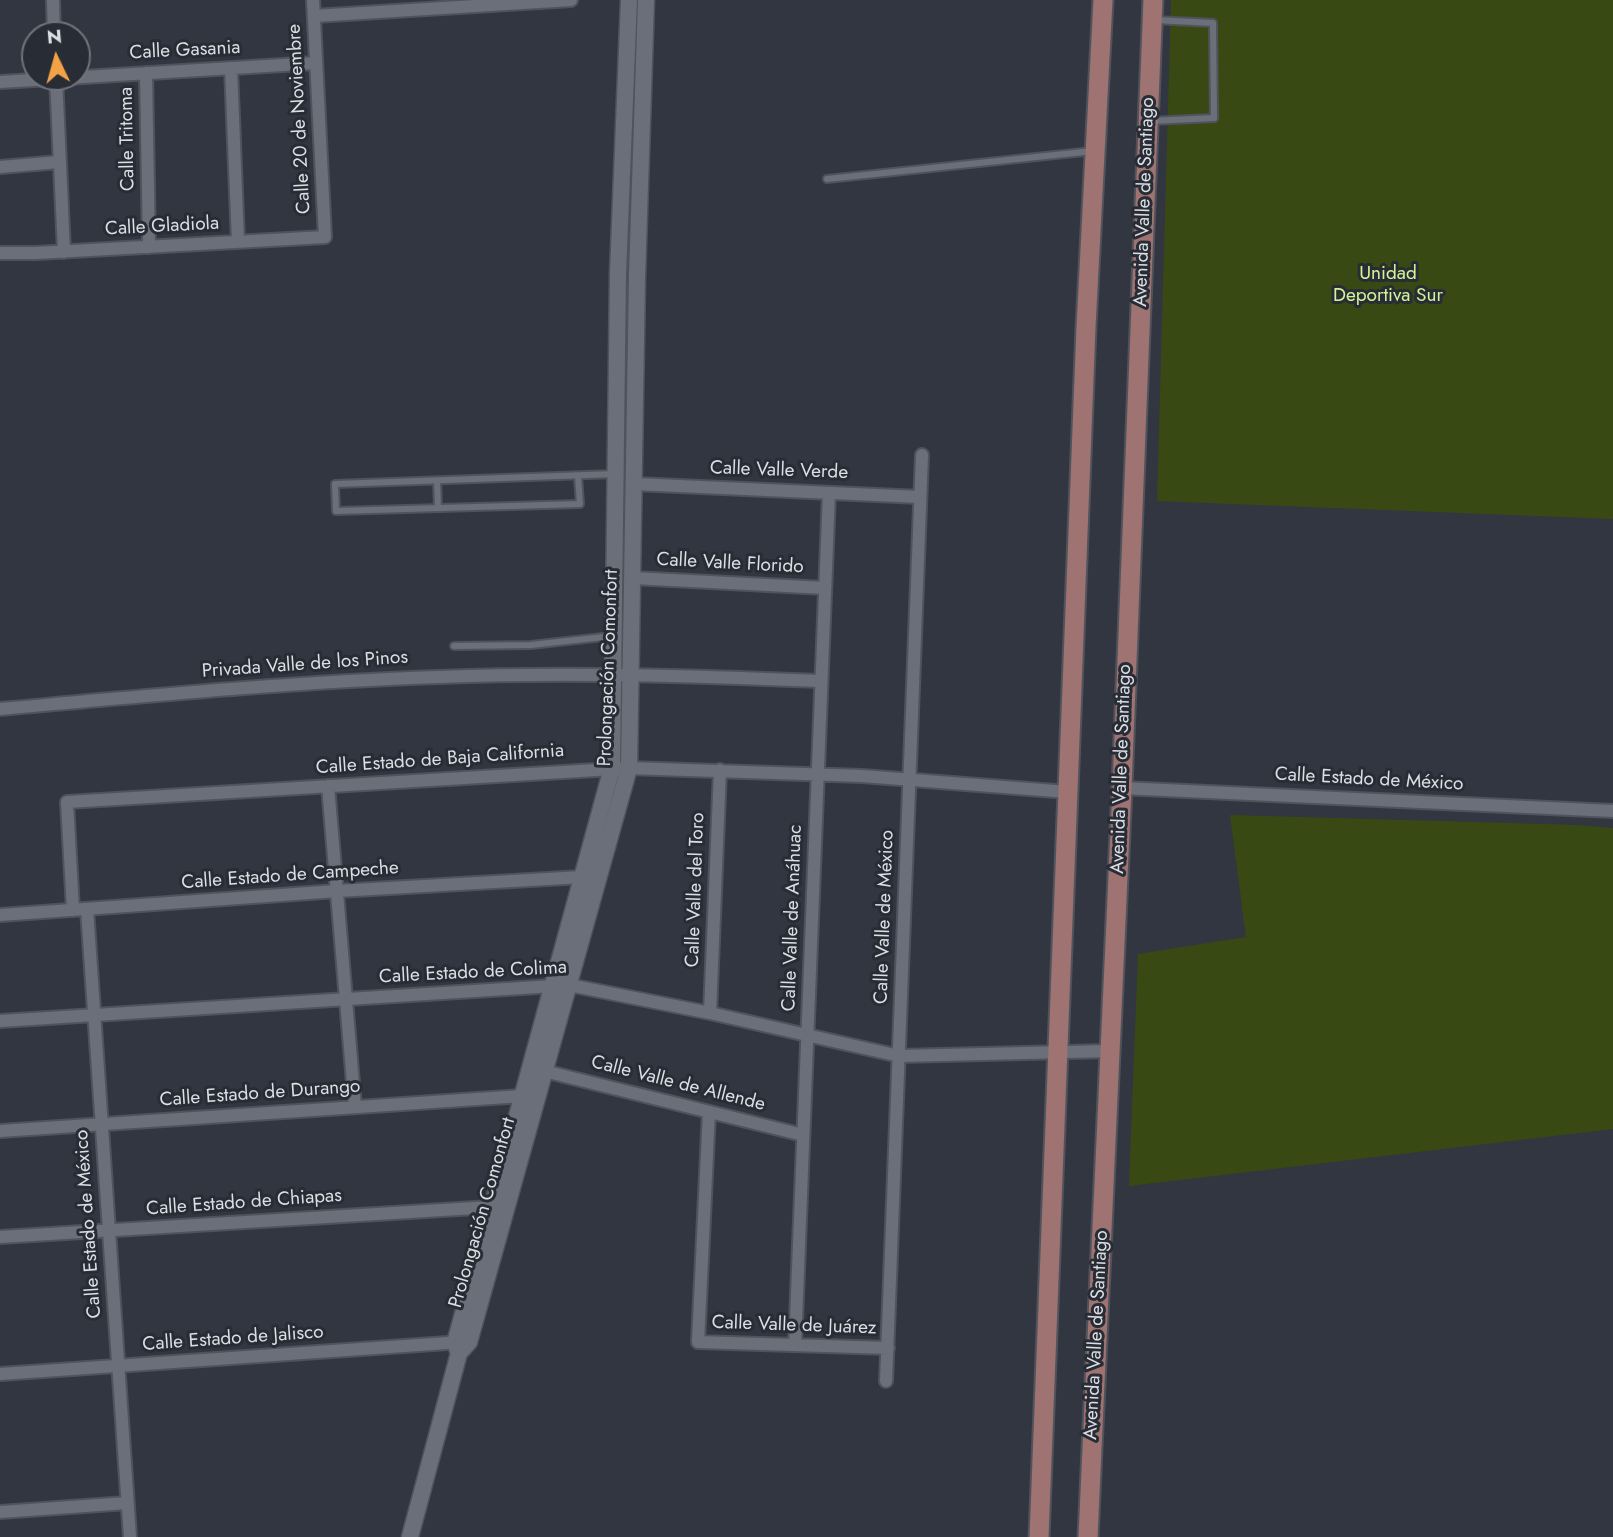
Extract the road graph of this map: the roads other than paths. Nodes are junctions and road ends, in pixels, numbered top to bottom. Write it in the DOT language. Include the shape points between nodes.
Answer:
graph roads {
  1 [pos="53,0"];
  2 [pos="313,0"];
  3 [pos="571,0"];
  4 [pos="629,0"];
  5 [pos="646,0"];
  6 [pos="1103,0"];
  7 [pos="496,2"];
  8 [pos="409,5"];
  9 [pos="1153,10"];
  10 [pos="314,16"];
  11 [pos="54,21"];
  12 [pos="316,63"];
  13 [pos="231,68"];
  14 [pos="146,73"];
  15 [pos="91,76"];
  16 [pos="21,80"];
  17 [pos="0,82"];
  18 [pos="56,91"];
  19 [pos="1148,121"];
  20 [pos="1094,150"];
  21 [pos="59,162"];
  22 [pos="0,167"];
  23 [pos="827,179"];
  24 [pos="326,237"];
  25 [pos="238,242"];
  26 [pos="149,247"];
  27 [pos="64,252"];
  28 [pos="0,253"];
  29 [pos="922,455"];
  30 [pos="614,474"];
  31 [pos="578,476"];
  32 [pos="437,481"];
  33 [pos="635,484"];
  34 [pos="829,493"];
  35 [pos="920,497"];
  36 [pos="438,508"];
  37 [pos="633,578"];
  38 [pos="825,588"];
  39 [pos="614,636"];
  40 [pos="454,646"];
  41 [pos="613,674"];
  42 [pos="631,674"];
  43 [pos="821,681"];
  44 [pos="0,709"];
  45 [pos="621,768"];
  46 [pos="720,770"];
  47 [pos="818,773"];
  48 [pos="909,779"];
  49 [pos="328,786"];
  50 [pos="1122,788"];
  51 [pos="1068,792"];
  52 [pos="1613,811"];
  53 [pos="582,877"];
  54 [pos="337,891"];
  55 [pos="87,909"];
  56 [pos="73,910"];
  57 [pos="0,915"];
  58 [pos="561,986"];
  59 [pos="346,999"];
  60 [pos="710,1013"];
  61 [pos="94,1015"];
  62 [pos="0,1021"];
  63 [pos="807,1035"];
  64 [pos="1110,1051"];
  65 [pos="1058,1052"];
  66 [pos="899,1056"];
  67 [pos="544,1071"];
  68 [pos="522,1096"];
  69 [pos="355,1107"];
  70 [pos="709,1112"];
  71 [pos="102,1124"];
  72 [pos="0,1131"];
  73 [pos="803,1135"];
  74 [pos="491,1207"];
  75 [pos="109,1231"];
  76 [pos="0,1237"];
  77 [pos="795,1345"];
  78 [pos="461,1346"];
  79 [pos="888,1348"];
  80 [pos="118,1367"];
  81 [pos="0,1374"];
  82 [pos="886,1381"];
  83 [pos="127,1503"];
  84 [pos="0,1511"];
  85 [pos="130,1537"];
  86 [pos="410,1537"];
  87 [pos="1039,1537"];
  88 [pos="1088,1537"];
  1 -- 11 [label="street"];
  2 -- 10 [label="street, Calle 20 de Noviembre"];
  3 -- 7 [label="street"];
  4 -- 30 [label="street, Prolongación Comonfort"];
  5 -- 33 [label="street, Prolongación Comonfort"];
  6 -- 20 [label="main road"];
  7 -- 8 [label="street"];
  8 -- 10 [label="street"];
  9 -- 19 [label="main road, Avenida Valle de Santiago"];
  9 -- 19 [label="lane" via="1213,23 1214,118"];
  10 -- 12 [label="street, Calle 20 de Noviembre"];
  12 -- 13 [label="street, Calle Gasania"];
  12 -- 24 [label="street, Calle 20 de Noviembre"];
  13 -- 14 [label="street, Calle Gasania"];
  13 -- 25 [label="street"];
  14 -- 15 [label="street, Calle Gasania"];
  14 -- 26 [label="street, Calle Tritoma"];
  16 -- 17 [label="street, Calle Gasania"];
  18 -- 21 [label="street"];
  19 -- 50 [label="main road, Avenida Valle de Santiago"];
  20 -- 23 [label="lane"];
  20 -- 51 [label="main road"];
  21 -- 22 [label="street"];
  21 -- 27 [label="street"];
  24 -- 25 [label="street, Calle Gladiola"];
  25 -- 26 [label="street, Calle Gladiola"];
  26 -- 27 [label="street, Calle Gladiola"];
  27 -- 28 [label="street, Calle Gladiola"];
  29 -- 35 [label="street, Calle Valle de México"];
  30 -- 31 [label="lane"];
  30 -- 39 [label="street, Prolongación Comonfort"];
  31 -- 32 [label="lane"];
  31 -- 36 [label="lane" via="580,504"];
  32 -- 36 [label="lane"];
  32 -- 36 [label="lane" via="335,485 336,511"];
  33 -- 34 [label="street, Calle Valle Verde"];
  33 -- 37 [label="street, Prolongación Comonfort"];
  34 -- 35 [label="street, Calle Valle Verde"];
  34 -- 38 [label="street, Calle Valle de Anáhuac"];
  35 -- 48 [label="street, Calle Valle de México"];
  37 -- 38 [label="street, Calle Valle Florido"];
  37 -- 42 [label="street, Prolongación Comonfort"];
  38 -- 43 [label="street, Calle Valle de Anáhuac"];
  39 -- 40 [label="lane" via="531,645"];
  39 -- 41 [label="street, Prolongación Comonfort"];
  41 -- 42 [label="street, Privada Valle de los Pinos"];
  41 -- 44 [label="street, Privada Valle de los Pinos" via="268,685"];
  41 -- 45 [label="street, Prolongación Comonfort"];
  42 -- 43 [label="street, Privada Valle de los Pinos"];
  42 -- 45 [label="street, Prolongación Comonfort"];
  43 -- 47 [label="street, Calle Valle de Anáhuac"];
  45 -- 46 [label="street, Calle Estado de Baja California"];
  45 -- 49 [label="street, Calle Estado de Baja California"];
  45 -- 53 [label="street, Prolongación Comonfort"];
  45 -- 58 [label="street, Prolongación Comonfort"];
  46 -- 47 [label="street, Calle Estado de Baja California"];
  46 -- 60 [label="street, Calle Valle del Toro"];
  47 -- 48 [label="street, Calle Estado de Baja California"];
  47 -- 63 [label="street, Calle Valle de Anáhuac"];
  48 -- 51 [label="street, Calle Estado de Baja California"];
  48 -- 66 [label="street, Calle Valle de México"];
  49 -- 54 [label="street"];
  49 -- 56 [label="street, Calle Estado de Baja California" via="67,802"];
  50 -- 52 [label="street, Calle Estado de México"];
  50 -- 64 [label="main road, Avenida Valle de Santiago"];
  51 -- 65 [label="main road"];
  53 -- 54 [label="street, Calle Estado de Campeche"];
  53 -- 58 [label="street, Prolongación Comonfort"];
  54 -- 55 [label="street, Calle Estado de Campeche"];
  54 -- 59 [label="street"];
  55 -- 56 [label="street, Calle Estado de Campeche"];
  55 -- 61 [label="street, Calle Estado de México"];
  56 -- 57 [label="street, Calle Estado de Campeche"];
  58 -- 59 [label="street, Calle Estado de Colima"];
  58 -- 60 [label="street, Calle Estado de Colima"];
  58 -- 67 [label="street, Prolongación Comonfort"];
  58 -- 68 [label="street, Prolongación Comonfort"];
  59 -- 61 [label="street, Calle Estado de Colima"];
  59 -- 69 [label="street"];
  60 -- 63 [label="street, Calle Estado de Colima"];
  61 -- 62 [label="street, Calle Estado de Colima"];
  61 -- 71 [label="street, Calle Estado de México"];
  63 -- 66 [label="street, Calle Estado de Colima"];
  63 -- 73 [label="street, Calle Valle de Anáhuac"];
  64 -- 65 [label="street, Calle Estado de Colima"];
  64 -- 88 [label="main road, Avenida Valle de Santiago"];
  65 -- 66 [label="street, Calle Estado de Colima"];
  65 -- 87 [label="main road"];
  66 -- 79 [label="street, Calle Valle de México"];
  67 -- 70 [label="street, Calle Valle de Allende"];
  67 -- 78 [label="street, Prolongación Comonfort"];
  68 -- 69 [label="street, Calle Estado de Durango"];
  68 -- 74 [label="street, Prolongación Comonfort"];
  69 -- 71 [label="street, Calle Estado de Durango"];
  70 -- 73 [label="street, Calle Valle de Allende"];
  70 -- 77 [label="street, Calle Valle de Juárez" via="698,1342"];
  71 -- 72 [label="street, Calle Estado de Durango"];
  71 -- 75 [label="street, Calle Estado de México"];
  73 -- 77 [label="street, Calle Valle de Anáhuac"];
  74 -- 75 [label="street, Calle Estado de Chiapas"];
  74 -- 78 [label="street, Prolongación Comonfort"];
  75 -- 76 [label="street, Calle Estado de Chiapas"];
  75 -- 80 [label="street, Calle Estado de México"];
  77 -- 79 [label="street, Calle Valle de Juárez"];
  78 -- 80 [label="street, Calle Estado de Jalisco"];
  78 -- 86 [label="street, Prolongación Comonfort"];
  79 -- 82 [label="street, Calle Valle de México"];
  80 -- 81 [label="street, Calle Estado de Jalisco"];
  80 -- 83 [label="street, Calle Estado de México"];
  83 -- 84 [label="street"];
  83 -- 85 [label="street, Calle Estado de México"];
}
